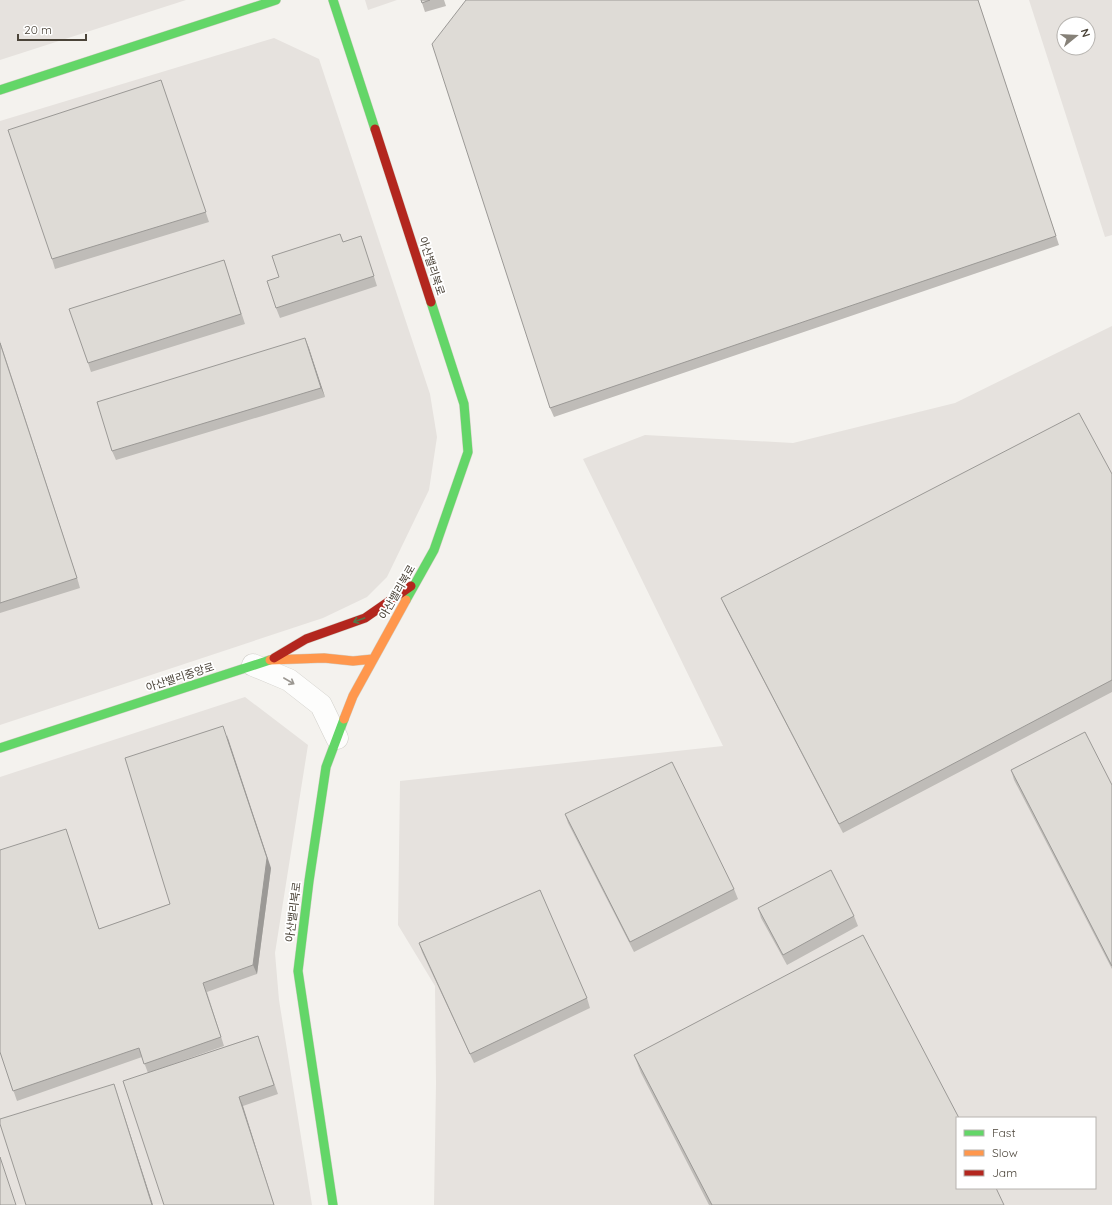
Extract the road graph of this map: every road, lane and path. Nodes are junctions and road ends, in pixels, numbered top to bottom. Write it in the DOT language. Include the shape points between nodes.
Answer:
graph roads {
  1 [pos="276,0"];
  2 [pos="333,0"];
  3 [pos="0,90"];
  4 [pos="415,584"];
  5 [pos="373,659"];
  6 [pos="262,662"];
  7 [pos="337,738"];
  8 [pos="0,748"];
  9 [pos="333,1205"];
  1 -- 3 [label="street"];
  2 -- 4 [label="street, 아산밸리북로" via="464,404 468,452 434,550"];
  4 -- 5 [label="street, 아산밸리북로"];
  4 -- 6 [label="street, one-way" via="365,618 306,639"];
  5 -- 6 [label="street, 아산밸리중앙로" via="353,661 324,658"];
  5 -- 7 [label="street, 아산밸리북로" via="353,696"];
  6 -- 7 [label="street, one-way" via="321,705"];
  6 -- 8 [label="street, 아산밸리중앙로"];
  7 -- 9 [label="street, 아산밸리북로" via="326,767 298,971"];
}
